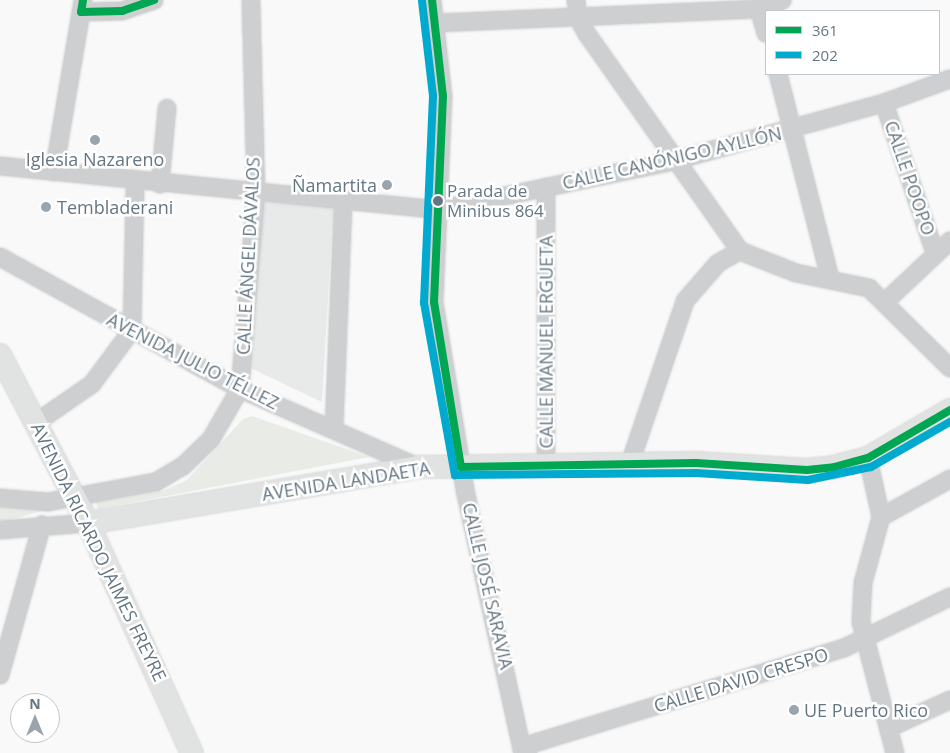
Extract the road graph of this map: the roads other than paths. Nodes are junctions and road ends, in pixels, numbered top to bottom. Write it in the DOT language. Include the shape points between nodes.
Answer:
graph roads {
  1 [pos="154,0"];
  2 [pos="251,0"];
  3 [pos="432,0"];
  4 [pos="576,0"];
  5 [pos="782,0"];
  6 [pos="82,6"];
  7 [pos="759,9"];
  8 [pos="578,18"];
  9 [pos="436,23"];
  10 [pos="765,30"];
  11 [pos="778,75"];
  12 [pos="950,79"];
  13 [pos="884,103"];
  14 [pos="167,108"];
  15 [pos="795,129"];
  16 [pos="673,161"];
  17 [pos="0,166"];
  18 [pos="54,172"];
  19 [pos="135,182"];
  20 [pos="160,184"];
  21 [pos="546,187"];
  22 [pos="256,193"];
  23 [pos="343,201"];
  24 [pos="437,210"];
  25 [pos="950,241"];
  26 [pos="740,251"];
  27 [pos="936,253"];
  28 [pos="0,257"];
  29 [pos="830,278"];
  30 [pos="886,301"];
  31 [pos="132,330"];
  32 [pos="0,355"];
  33 [pos="950,368"];
  34 [pos="240,389"];
  35 [pos="950,410"];
  36 [pos="37,422"];
  37 [pos="334,429"];
  38 [pos="868,458"];
  39 [pos="630,463"];
  40 [pos="546,466"];
  41 [pos="418,467"];
  42 [pos="461,467"];
  43 [pos="950,479"];
  44 [pos="73,497"];
  45 [pos="0,498"];
  46 [pos="881,517"];
  47 [pos="88,523"];
  48 [pos="42,525"];
  49 [pos="0,530"];
  50 [pos="950,597"];
  51 [pos="863,639"];
  52 [pos="0,675"];
  53 [pos="950,700"];
  54 [pos="891,727"];
  55 [pos="525,751"];
  56 [pos="192,753"];
  57 [pos="895,753"];
  1 -- 6 [label="street" via="122,11"];
  2 -- 22 [label="street, CALLE ÁNGEL DÁVALOS"];
  3 -- 9 [label="street, CALLE JOSÉ SARAVIA"];
  4 -- 8 [label="street"];
  5 -- 7 [label="street"];
  6 -- 18 [label="street"];
  7 -- 8 [label="street"];
  7 -- 10 [label="street"];
  8 -- 9 [label="street"];
  8 -- 16 [label="street"];
  9 -- 24 [label="street, CALLE JOSÉ SARAVIA" via="443,96"];
  11 -- 15 [label="street"];
  12 -- 13 [label="street, CALLE CANÓNIGO AYLLÓN"];
  13 -- 15 [label="street, CALLE CANÓNIGO AYLLÓN"];
  13 -- 27 [label="street, CALLE POOPO"];
  14 -- 20 [label="street"];
  15 -- 16 [label="street, CALLE CANÓNIGO AYLLÓN"];
  15 -- 29 [label="street"];
  16 -- 21 [label="street, CALLE CANÓNIGO AYLLÓN"];
  16 -- 26 [label="street"];
  17 -- 18 [label="street, CALLE CANÓNIGO AYLLÓN"];
  18 -- 19 [label="street, CALLE CANÓNIGO AYLLÓN"];
  19 -- 20 [label="street, CALLE CANÓNIGO AYLLÓN"];
  19 -- 31 [label="street"];
  20 -- 22 [label="street, CALLE CANÓNIGO AYLLÓN"];
  21 -- 24 [label="street, CALLE CANÓNIGO AYLLÓN"];
  21 -- 40 [label="street, CALLE MANUEL ERGUETA"];
  22 -- 23 [label="street, CALLE CANÓNIGO AYLLÓN"];
  22 -- 34 [label="street, CALLE ÁNGEL DÁVALOS"];
  23 -- 24 [label="street, CALLE CANÓNIGO AYLLÓN"];
  23 -- 37 [label="street"];
  24 -- 42 [label="street, CALLE JOSÉ SARAVIA" via="434,302"];
  25 -- 27 [label="street"];
  26 -- 29 [label="street" via="788,270"];
  26 -- 39 [label="street" via="718,263 685,301"];
  27 -- 30 [label="street"];
  28 -- 31 [label="street, AVENIDA JULIO TÉLLEZ"];
  29 -- 30 [label="street" via="869,288"];
  30 -- 33 [label="street"];
  31 -- 34 [label="street, AVENIDA JULIO TÉLLEZ"];
  31 -- 36 [label="street" via="92,384"];
  32 -- 36 [label="main road, AVENIDA RICARDO JAIMES FREYRE"];
  34 -- 37 [label="street, AVENIDA JULIO TÉLLEZ"];
  34 -- 44 [label="street, CALLE ÁNGEL DÁVALOS" via="211,439 174,473 139,486"];
  35 -- 38 [label="main road, AVENIDA LANDAETA"];
  36 -- 44 [label="main road, AVENIDA RICARDO JAIMES FREYRE"];
  37 -- 41 [label="street, AVENIDA JULIO TÉLLEZ"];
  38 -- 39 [label="main road, AVENIDA LANDAETA" via="807,470"];
  38 -- 46 [label="street"];
  39 -- 40 [label="main road, AVENIDA LANDAETA"];
  40 -- 42 [label="main road, AVENIDA LANDAETA"];
  41 -- 42 [label="main road, AVENIDA LANDAETA"];
  41 -- 47 [label="main road, AVENIDA LANDAETA"];
  42 -- 55 [label="street, CALLE JOSÉ SARAVIA"];
  43 -- 46 [label="street"];
  44 -- 45 [label="street, CALLE ÁNGEL DÁVALOS" via="48,502"];
  44 -- 47 [label="main road, AVENIDA RICARDO JAIMES FREYRE"];
  46 -- 51 [label="street" via="863,583"];
  47 -- 48 [label="street, AVENIDA LANDAETA"];
  47 -- 56 [label="main road, AVENIDA RICARDO JAIMES FREYRE"];
  48 -- 49 [label="street, AVENIDA LANDAETA"];
  48 -- 52 [label="street"];
  50 -- 51 [label="street, CALLE DAVID CRESPO"];
  51 -- 54 [label="street"];
  51 -- 55 [label="street, CALLE DAVID CRESPO" via="820,657"];
  53 -- 54 [label="street"];
  54 -- 57 [label="street"];
}
